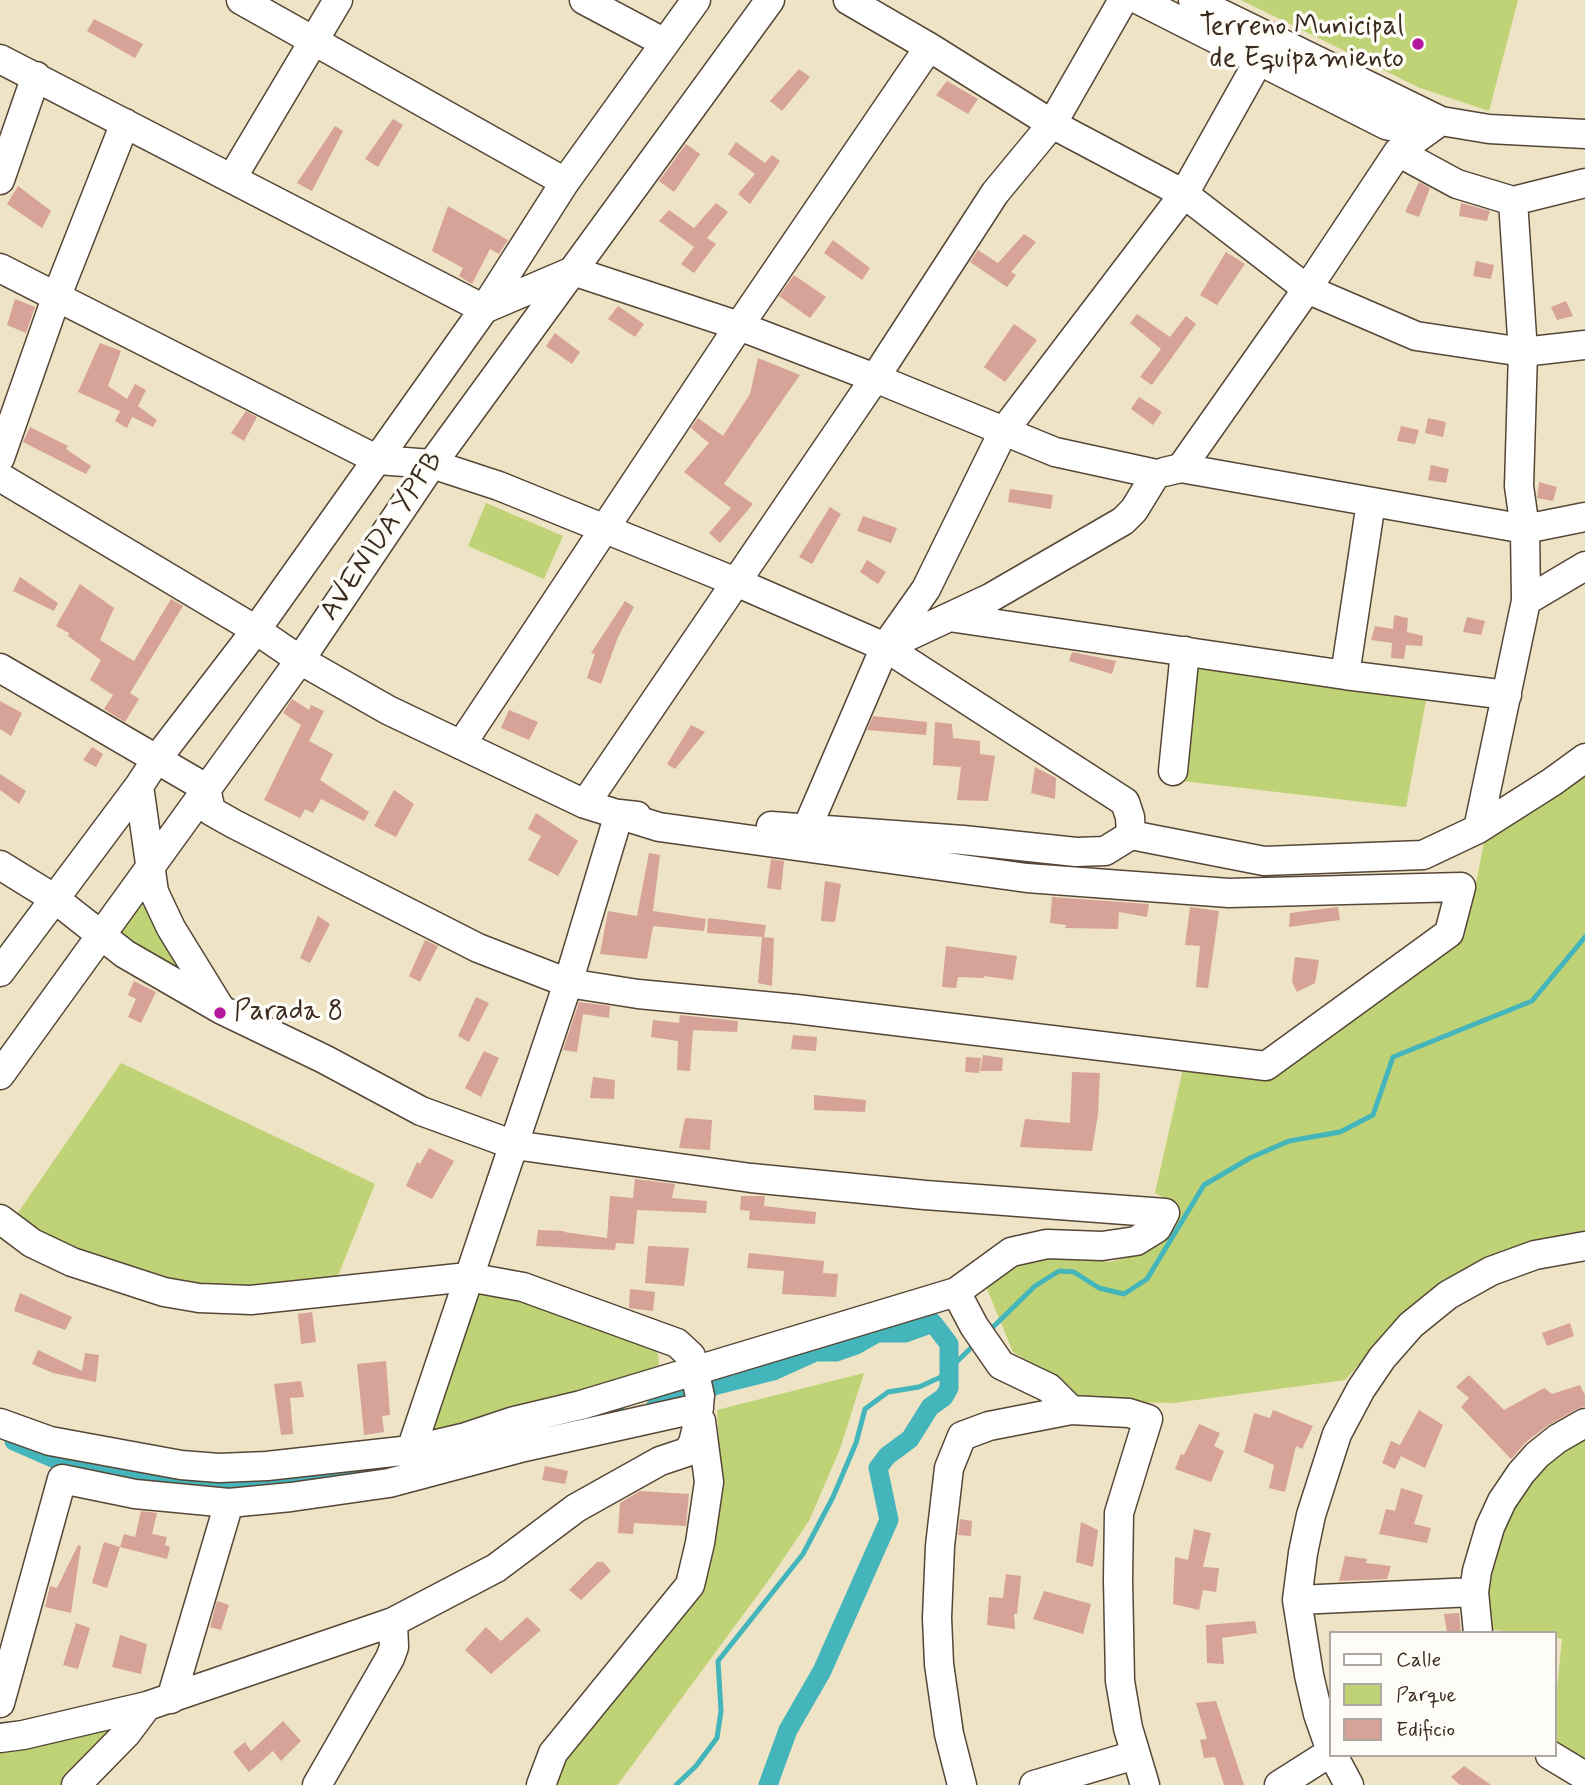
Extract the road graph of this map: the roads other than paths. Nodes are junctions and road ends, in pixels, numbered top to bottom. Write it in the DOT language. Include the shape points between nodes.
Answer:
graph roads {
  1 [pos="241,0"];
  2 [pos="338,0"];
  3 [pos="584,0"];
  4 [pos="696,0"];
  5 [pos="770,0"];
  6 [pos="848,0"];
  7 [pos="1123,0"];
  8 [pos="1139,0"];
  9 [pos="1194,0"];
  10 [pos="315,42"];
  11 [pos="665,43"];
  12 [pos="929,47"];
  13 [pos="1264,48"];
  14 [pos="0,59"];
  15 [pos="36,76"];
  16 [pos="125,123"];
  17 [pos="1052,124"];
  18 [pos="1432,127"];
  19 [pos="1585,134"];
  20 [pos="1398,152"];
  21 [pos="232,178"];
  22 [pos="0,180"];
  23 [pos="565,182"];
  24 [pos="1585,183"];
  25 [pos="1184,194"];
  26 [pos="1513,201"];
  27 [pos="0,268"];
  28 [pos="573,271"];
  29 [pos="1307,289"];
  30 [pos="56,298"];
  31 [pos="484,309"];
  32 [pos="739,326"];
  33 [pos="1585,345"];
  34 [pos="1523,352"];
  35 [pos="875,378"];
  36 [pos="1003,432"];
  37 [pos="0,458"];
  38 [pos="378,460"];
  39 [pos="432,464"];
  40 [pos="1168,471"];
  41 [pos="0,477"];
  42 [pos="1371,502"];
  43 [pos="1585,517"];
  44 [pos="605,528"];
  45 [pos="1525,529"];
  46 [pos="1585,566"];
  47 [pos="736,582"];
  48 [pos="1526,601"];
  49 [pos="949,617"];
  50 [pos="256,631"];
  51 [pos="885,647"];
  52 [pos="1185,651"];
  53 [pos="300,660"];
  54 [pos="0,668"];
  55 [pos="1345,675"];
  56 [pos="1507,695"];
  57 [pos="461,745"];
  58 [pos="1585,758"];
  59 [pos="156,760"];
  60 [pos="1173,771"];
  61 [pos="139,786"];
  62 [pos="206,788"];
  63 [pos="585,804"];
  64 [pos="619,814"];
  65 [pos="807,828"];
  66 [pos="1478,829"];
  67 [pos="1131,835"];
  68 [pos="0,865"];
  69 [pos="151,868"];
  70 [pos="55,899"];
  71 [pos="102,936"];
  72 [pos="0,972"];
  73 [pos="568,983"];
  74 [pos="222,1010"];
  75 [pos="0,1075"];
  76 [pos="514,1145"];
  77 [pos="0,1219"];
  78 [pos="1585,1246"];
  79 [pos="468,1278"];
  80 [pos="956,1292"];
  81 [pos="697,1389"];
  82 [pos="1071,1410"];
  83 [pos="0,1423"];
  84 [pos="1585,1423"];
  85 [pos="411,1450"];
  86 [pos="229,1503"];
  87 [pos="1474,1592"];
  88 [pos="1297,1600"];
  89 [pos="393,1622"];
  90 [pos="1478,1631"];
  91 [pos="159,1702"];
  92 [pos="0,1703"];
  93 [pos="0,1738"];
  94 [pos="1330,1747"];
  95 [pos="1330,1754"];
  96 [pos="1135,1755"];
  97 [pos="1334,1757"];
  98 [pos="1553,1757"];
  99 [pos="1585,1776"];
  100 [pos="76,1785"];
  101 [pos="317,1785"];
  102 [pos="541,1785"];
  103 [pos="962,1785"];
  104 [pos="1034,1785"];
  105 [pos="1145,1785"];
  106 [pos="1279,1785"];
  107 [pos="1349,1785"];
  1 -- 10 [label="street"];
  2 -- 10 [label="street"];
  3 -- 11 [label="street"];
  4 -- 11 [label="street, AVENIDA YPFB"];
  5 -- 28 [label="street, AVENIDA YPFB"];
  6 -- 12 [label="street"];
  7 -- 17 [label="street"];
  8 -- 13 [label="street"];
  9 -- 13 [label="street"];
  10 -- 21 [label="street"];
  10 -- 23 [label="street"];
  11 -- 23 [label="street, AVENIDA YPFB"];
  12 -- 17 [label="street"];
  12 -- 32 [label="street"];
  13 -- 18 [label="street"];
  13 -- 25 [label="street"];
  14 -- 15 [label="street"];
  15 -- 16 [label="street"];
  15 -- 22 [label="street"];
  16 -- 21 [label="street"];
  16 -- 30 [label="street"];
  17 -- 25 [label="street"];
  17 -- 35 [label="street" via="995,192"];
  18 -- 19 [label="street"];
  18 -- 20 [label="street"];
  20 -- 26 [label="street" via="1457,184"];
  20 -- 29 [label="street"];
  21 -- 31 [label="street"];
  23 -- 31 [label="street, AVENIDA YPFB"];
  24 -- 26 [label="street"];
  25 -- 29 [label="street"];
  25 -- 36 [label="street"];
  26 -- 34 [label="street"];
  27 -- 30 [label="street"];
  28 -- 31 [label="street"];
  28 -- 32 [label="street"];
  28 -- 39 [label="street, AVENIDA YPFB"];
  29 -- 34 [label="street" via="1416,336"];
  29 -- 40 [label="street"];
  30 -- 37 [label="street"];
  30 -- 38 [label="street"];
  31 -- 38 [label="street, AVENIDA YPFB"];
  32 -- 35 [label="street"];
  32 -- 44 [label="street"];
  33 -- 34 [label="street"];
  34 -- 45 [label="street" via="1519,486"];
  35 -- 36 [label="street"];
  35 -- 47 [label="street"];
  36 -- 40 [label="street" via="1055,452"];
  36 -- 51 [label="street" via="926,589"];
  38 -- 39 [label="street"];
  38 -- 50 [label="street, AVENIDA YPFB"];
  39 -- 44 [label="street"];
  39 -- 53 [label="street, AVENIDA YPFB"];
  40 -- 42 [label="street"];
  40 -- 49 [label="street" via="1123,521"];
  41 -- 50 [label="street"];
  42 -- 45 [label="street"];
  42 -- 55 [label="street"];
  43 -- 45 [label="street"];
  44 -- 47 [label="street"];
  44 -- 57 [label="street"];
  45 -- 48 [label="street"];
  46 -- 48 [label="street"];
  47 -- 51 [label="street"];
  47 -- 63 [label="street"];
  48 -- 56 [label="street"];
  49 -- 51 [label="street"];
  49 -- 52 [label="street"];
  50 -- 53 [label="street"];
  50 -- 59 [label="street, AVENIDA YPFB"];
  51 -- 65 [label="street"];
  51 -- 67 [label="street" via="1116,795 1125,802"];
  52 -- 55 [label="street"];
  52 -- 60 [label="street"];
  53 -- 57 [label="street"];
  53 -- 62 [label="street, AVENIDA YPFB"];
  54 -- 59 [label="street"];
  55 -- 56 [label="street"];
  56 -- 66 [label="street"];
  57 -- 63 [label="street"];
  58 -- 66 [label="street"];
  59 -- 61 [label="street, AVENIDA YPFB"];
  59 -- 62 [label="street"];
  61 -- 69 [label="street"];
  61 -- 70 [label="street, AVENIDA YPFB"];
  62 -- 69 [label="street, AVENIDA YPFB"];
  62 -- 73 [label="street" via="211,811 234,824 478,948"];
  63 -- 64 [label="street"];
  64 -- 65 [label="street"];
  64 -- 73 [label="street"];
  64 -- 73 [label="street" via="659,827 1027,878 1230,893 1461,887 1448,933 1266,1066"];
  65 -- 67 [label="street" via="1076,852 1105,851"];
  66 -- 67 [label="street" via="1423,855 1264,861"];
  68 -- 70 [label="street"];
  69 -- 71 [label="street, AVENIDA YPFB"];
  69 -- 74 [label="street" via="154,892 171,928"];
  70 -- 71 [label="street"];
  70 -- 72 [label="street, AVENIDA YPFB"];
  71 -- 74 [label="street"];
  71 -- 75 [label="street, AVENIDA YPFB"];
  73 -- 76 [label="street"];
  74 -- 76 [label="street" via="421,1111"];
  76 -- 79 [label="street"];
  76 -- 80 [label="street" via="751,1178 1165,1213 1157,1228 1136,1241 1102,1246 1047,1244 1011,1252"];
  77 -- 79 [label="street" via="33,1244 72,1262 199,1298 251,1300"];
  78 -- 88 [label="street" via="1535,1255 1491,1271 1448,1295 1411,1325 1382,1358 1337,1434 1322,1474"];
  79 -- 81 [label="street" via="523,1287 677,1343 691,1356"];
  79 -- 85 [label="street"];
  80 -- 81 [label="street"];
  80 -- 82 [label="street" via="1001,1365 1049,1388"];
  81 -- 85 [label="street" via="581,1405"];
  81 -- 86 [label="street" via="524,1447 389,1483"];
  81 -- 89 [label="street" via="693,1443 687,1452 660,1461 576,1508 496,1568"];
  81 -- 102 [label="street" via="709,1482 690,1585 553,1753"];
  82 -- 96 [label="street" via="1129,1413 1148,1419 1119,1513 1121,1681"];
  82 -- 103 [label="street" via="962,1436 949,1468 937,1618 949,1734"];
  83 -- 85 [label="street" via="50,1441 219,1468"];
  84 -- 87 [label="street" via="1537,1455 1502,1500 1490,1527"];
  86 -- 91 [label="street"];
  86 -- 92 [label="street" via="135,1494 62,1479"];
  87 -- 88 [label="street"];
  87 -- 90 [label="street"];
  88 -- 94 [label="street" via="1309,1675"];
  89 -- 91 [label="street"];
  89 -- 101 [label="street" via="390,1658"];
  91 -- 93 [label="street"];
  91 -- 100 [label="street"];
  95 -- 106 [label="street"];
  96 -- 104 [label="street"];
  96 -- 105 [label="street"];
  97 -- 107 [label="street"];
  98 -- 99 [label="street"];
}
